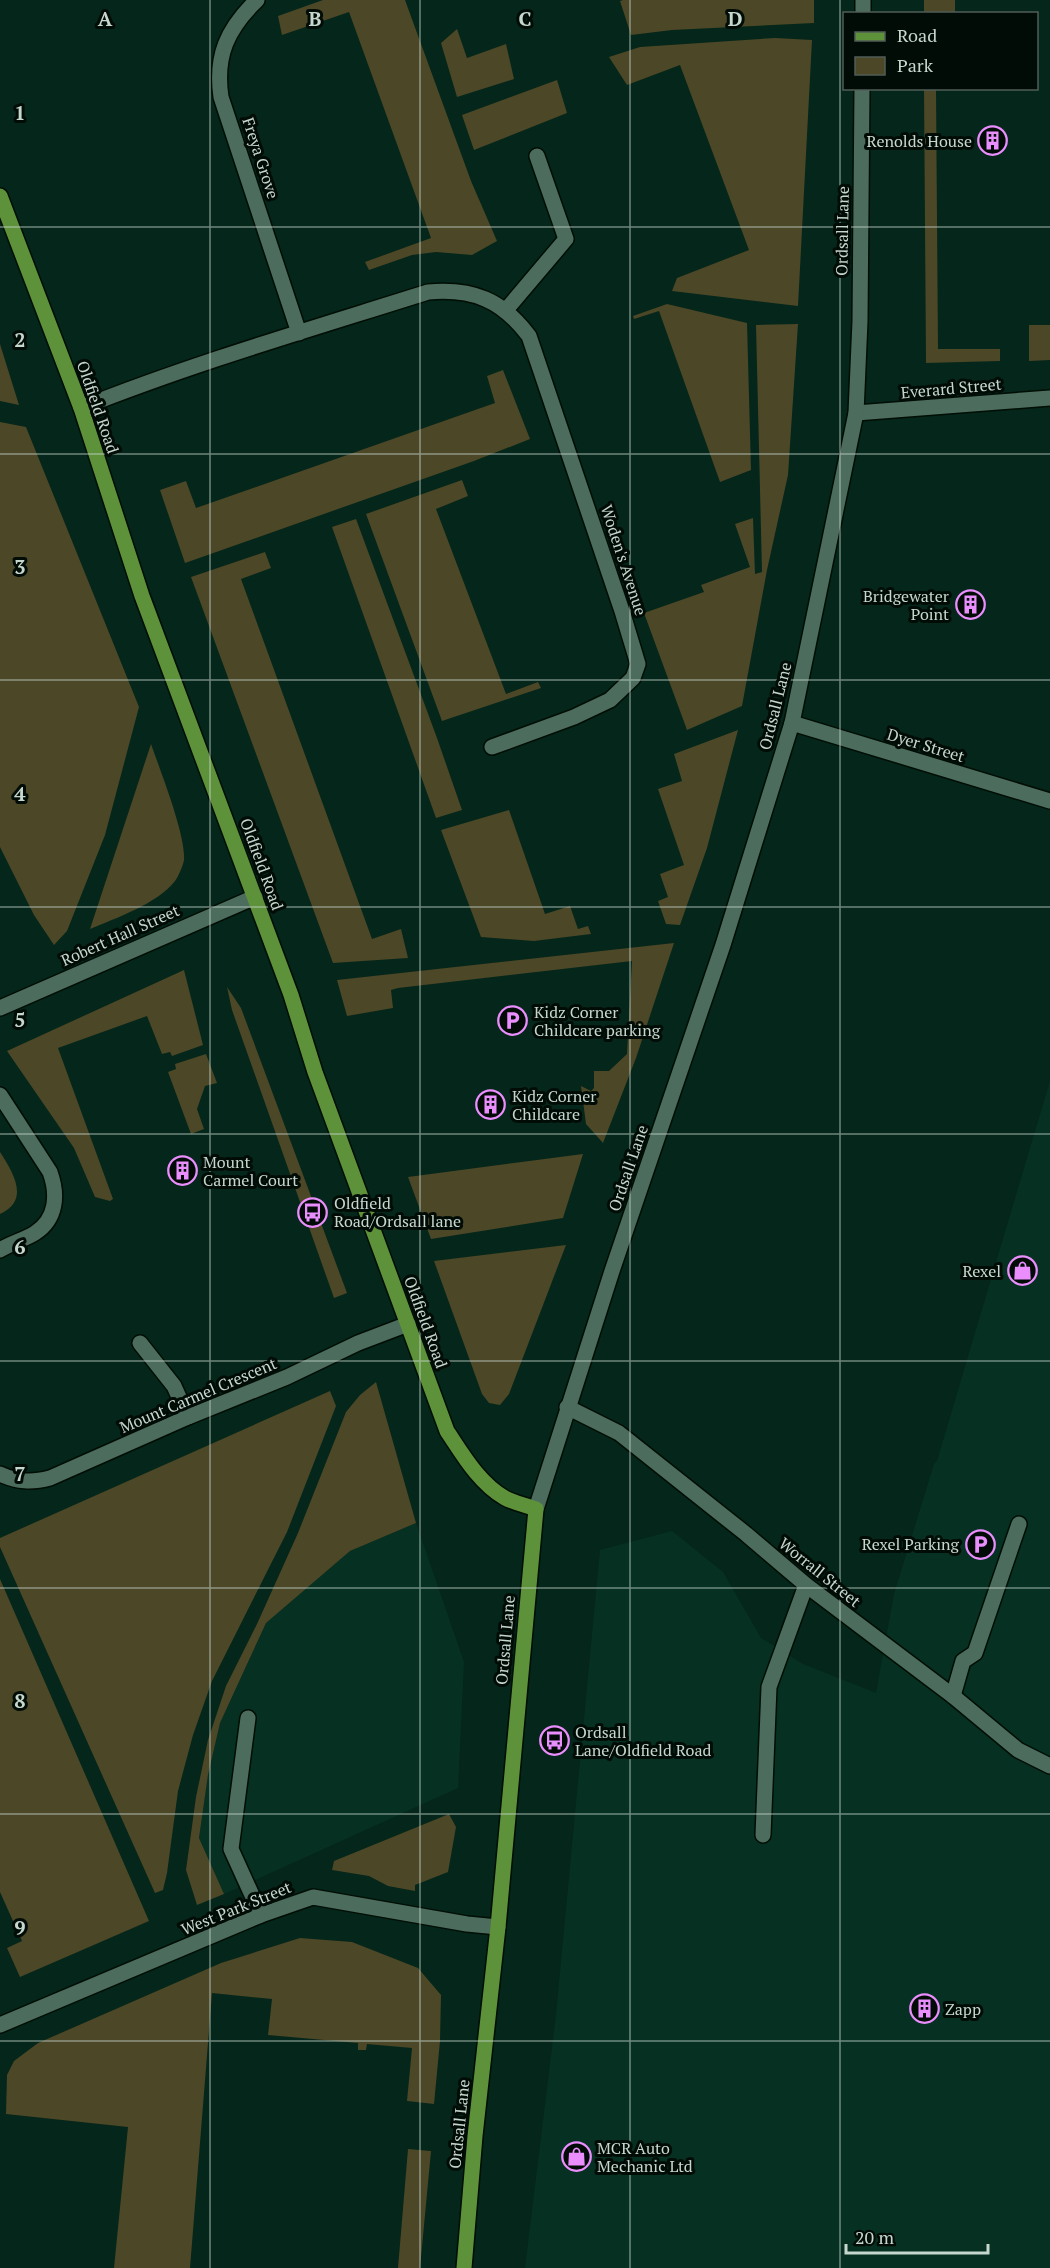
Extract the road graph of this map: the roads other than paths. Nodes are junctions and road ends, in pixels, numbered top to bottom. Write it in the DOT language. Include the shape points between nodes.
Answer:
graph roads {
  1 [pos="257,0"];
  2 [pos="862,90"];
  3 [pos="537,156"];
  4 [pos="0,196"];
  5 [pos="506,310"];
  6 [pos="299,333"];
  7 [pos="1050,398"];
  8 [pos="81,408"];
  9 [pos="856,413"];
  10 [pos="792,723"];
  11 [pos="492,747"];
  12 [pos="1050,801"];
  13 [pos="255,897"];
  14 [pos="0,1008"];
  15 [pos="0,1095"];
  16 [pos="0,1250"];
  17 [pos="408,1324"];
  18 [pos="141,1343"];
  19 [pos="567,1407"];
  20 [pos="188,1417"];
  21 [pos="0,1474"];
  22 [pos="536,1509"];
  23 [pos="1019,1524"];
  24 [pos="806,1585"];
  25 [pos="952,1696"];
  26 [pos="248,1718"];
  27 [pos="1050,1766"];
  28 [pos="763,1835"];
  29 [pos="261,1916"];
  30 [pos="498,1927"];
  31 [pos="0,2025"];
  32 [pos="464,2268"];
  1 -- 6 [label="street, Freya Grove" via="225,44 219,61 221,97"];
  2 -- 9 [label="street, Ordsall Lane"];
  3 -- 5 [label="street" via="566,239"];
  4 -- 8 [label="main road, Oldfield Road"];
  5 -- 6 [label="street, Woden's Avenue" via="469,293 428,292"];
  5 -- 11 [label="street, Woden's Avenue" via="529,336 638,664 633,678 610,699 574,717"];
  6 -- 8 [label="street, Woden's Avenue"];
  7 -- 9 [label="street, Everard Street"];
  8 -- 13 [label="main road, Oldfield Road" via="142,596"];
  9 -- 10 [label="street, Ordsall Lane"];
  10 -- 12 [label="street, Dyer Street"];
  10 -- 19 [label="street, Ordsall Lane" via="723,945"];
  13 -- 14 [label="street, Robert Hall Street"];
  13 -- 17 [label="main road, Oldfield Road"];
  15 -- 16 [label="street" via="55,1186 52,1213 45,1224"];
  17 -- 20 [label="street, Mount Carmel Crescent"];
  17 -- 22 [label="main road, Oldfield Road" via="447,1431 465,1459 506,1498"];
  18 -- 20 [label="street" via="174,1386"];
  19 -- 22 [label="street, Ordsall Lane"];
  19 -- 24 [label="street, Worrall Street" via="619,1433"];
  20 -- 21 [label="street, Mount Carmel Crescent" via="50,1478 14,1481"];
  22 -- 30 [label="main road, Ordsall Lane"];
  23 -- 25 [label="street" via="975,1653 963,1661"];
  24 -- 25 [label="street, Worrall Street"];
  24 -- 28 [label="street" via="770,1687"];
  25 -- 27 [label="street, Worrall Street" via="1018,1750"];
  26 -- 29 [label="street" via="231,1849"];
  29 -- 30 [label="street, West Park Street" via="313,1897"];
  29 -- 31 [label="street, West Park Street"];
  30 -- 32 [label="main road, Ordsall Lane"];
}
